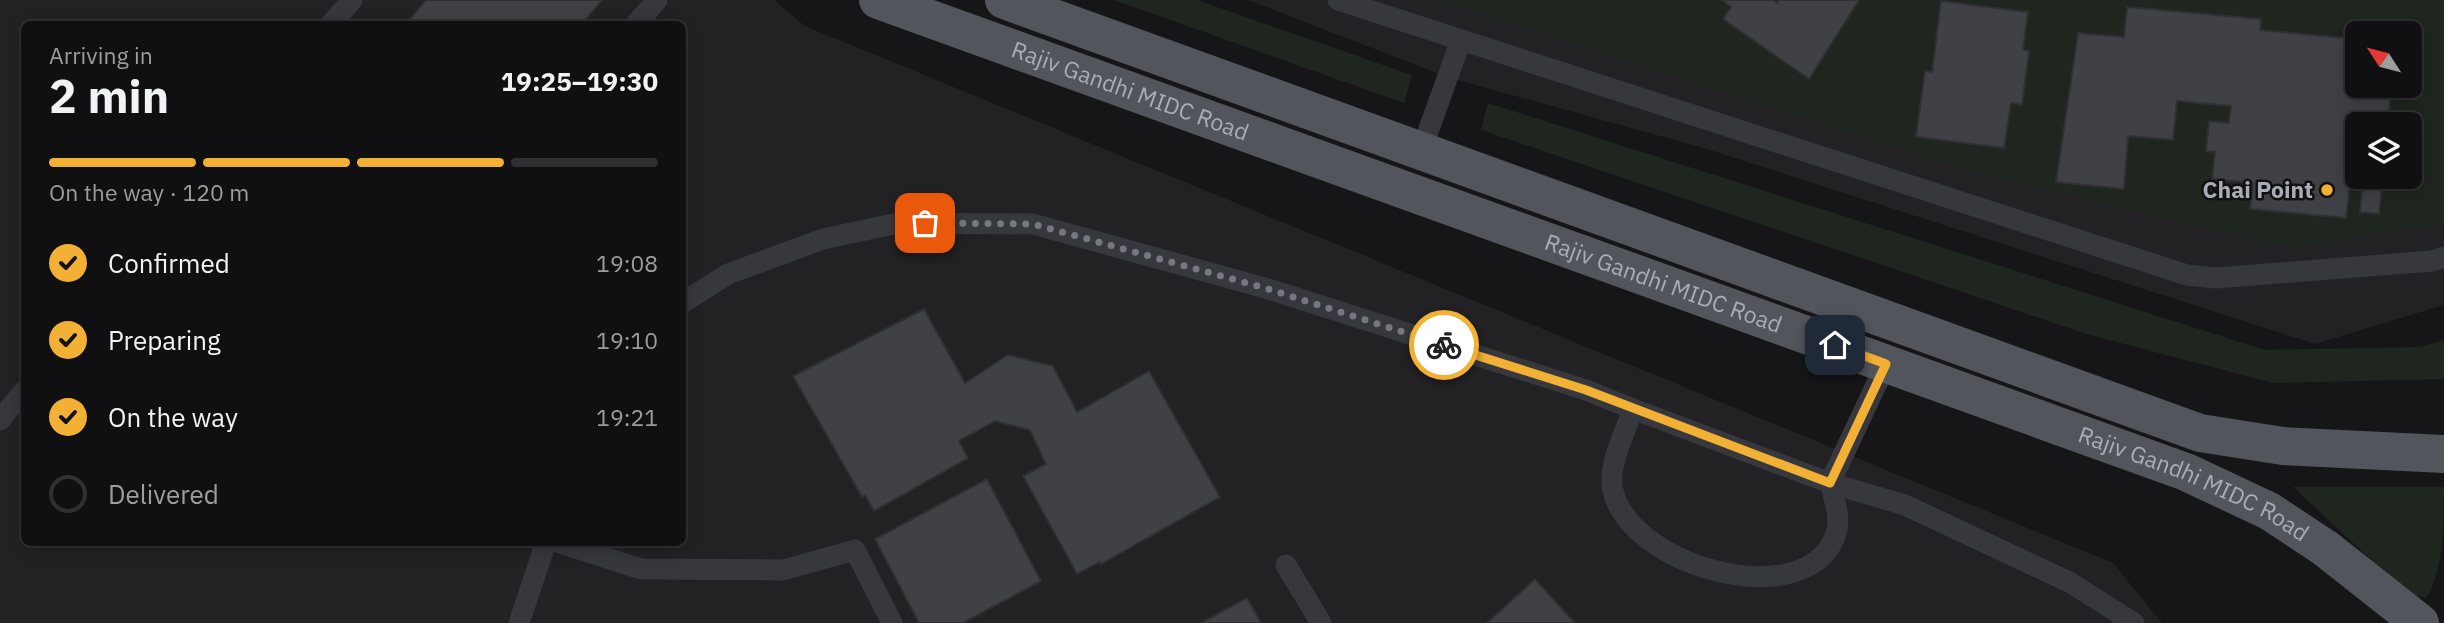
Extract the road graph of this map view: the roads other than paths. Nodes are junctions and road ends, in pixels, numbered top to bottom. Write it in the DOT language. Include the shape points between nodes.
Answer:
graph roads {
  1 [pos="352,0"];
  2 [pos="657,0"];
  3 [pos="878,0"];
  4 [pos="1004,0"];
  5 [pos="1338,0"];
  6 [pos="334,21"];
  7 [pos="639,21"];
  8 [pos="1461,40"];
  9 [pos="1421,151"];
  10 [pos="2444,257"];
  11 [pos="686,300"];
  12 [pos="1886,364"];
  13 [pos="21,395"];
  14 [pos="1633,409"];
  15 [pos="0,420"];
  16 [pos="2444,454"];
  17 [pos="1830,483"];
  18 [pos="545,546"];
  19 [pos="569,546"];
  20 [pos="1286,565"];
  21 [pos="519,623"];
  22 [pos="892,623"];
  23 [pos="1321,623"];
  24 [pos="2134,623"];
  25 [pos="2420,623"];
  1 -- 6 [label="lane"];
  2 -- 7 [label="lane"];
  3 -- 12 [label="main road, Rajiv Gandhi MIDC Road"];
  4 -- 9 [label="main road, Rajiv Gandhi MIDC Road"];
  5 -- 8 [label="lane"];
  8 -- 9 [label="lane"];
  8 -- 10 [label="lane" via="2187,275 2229,277"];
  9 -- 16 [label="main road, Rajiv Gandhi MIDC Road" via="2200,433 2283,446"];
  11 -- 14 [label="lane" via="727,274 823,239 898,223 1033,224 1265,288"];
  12 -- 17 [label="lane"];
  12 -- 25 [label="main road, Rajiv Gandhi MIDC Road" via="2186,472 2269,511 2325,548"];
  13 -- 15 [label="lane"];
  14 -- 17 [label="lane"];
  14 -- 17 [label="lane" via="1613,470 1612,489 1618,506 1642,538 1688,562 1723,574 1769,578 1797,571 1825,555 1837,530 1837,506"];
  17 -- 24 [label="lane" via="1905,505 2071,583"];
  18 -- 21 [label="lane"];
  19 -- 22 [label="lane" via="641,569 783,570 855,550"];
  20 -- 23 [label="lane"];
}
